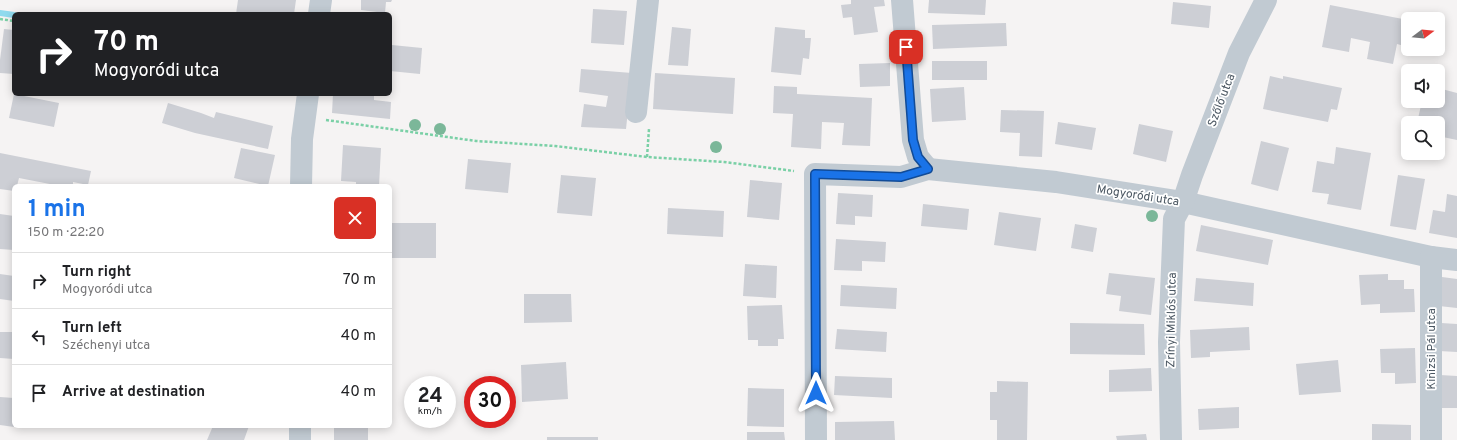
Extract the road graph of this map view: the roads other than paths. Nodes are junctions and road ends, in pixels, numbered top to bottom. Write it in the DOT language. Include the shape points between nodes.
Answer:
graph roads {
  1 [pos="321,0"];
  2 [pos="648,0"];
  3 [pos="902,0"];
  4 [pos="1266,0"];
  5 [pos="319,12"];
  6 [pos="307,100"];
  7 [pos="643,120"];
  8 [pos="928,169"];
  9 [pos="302,184"];
  10 [pos="1183,202"];
  11 [pos="1431,257"];
  12 [pos="1457,260"];
  13 [pos="300,428"];
  14 [pos="300,440"];
  15 [pos="816,440"];
  16 [pos="1171,440"];
  17 [pos="1431,440"];
  1 -- 5 [label="street"];
  2 -- 7 [label="street"];
  3 -- 8 [label="street" via="913,140 918,157"];
  4 -- 10 [label="street, Szőlő utca" via="1239,53"];
  6 -- 9 [label="street" via="302,139"];
  8 -- 10 [label="street, Mogyoródi utca" via="1056,182"];
  8 -- 15 [label="street, Mogyoródi utca" via="901,177 815,174"];
  10 -- 11 [label="street, Mogyoródi utca"];
  10 -- 16 [label="street, Zrínyi Miklós utca" via="1174,219 1169,342"];
  11 -- 12 [label="street, Mogyoródi utca"];
  11 -- 17 [label="street, Kinizsi Pál utca"];
  13 -- 14 [label="street"];
}
